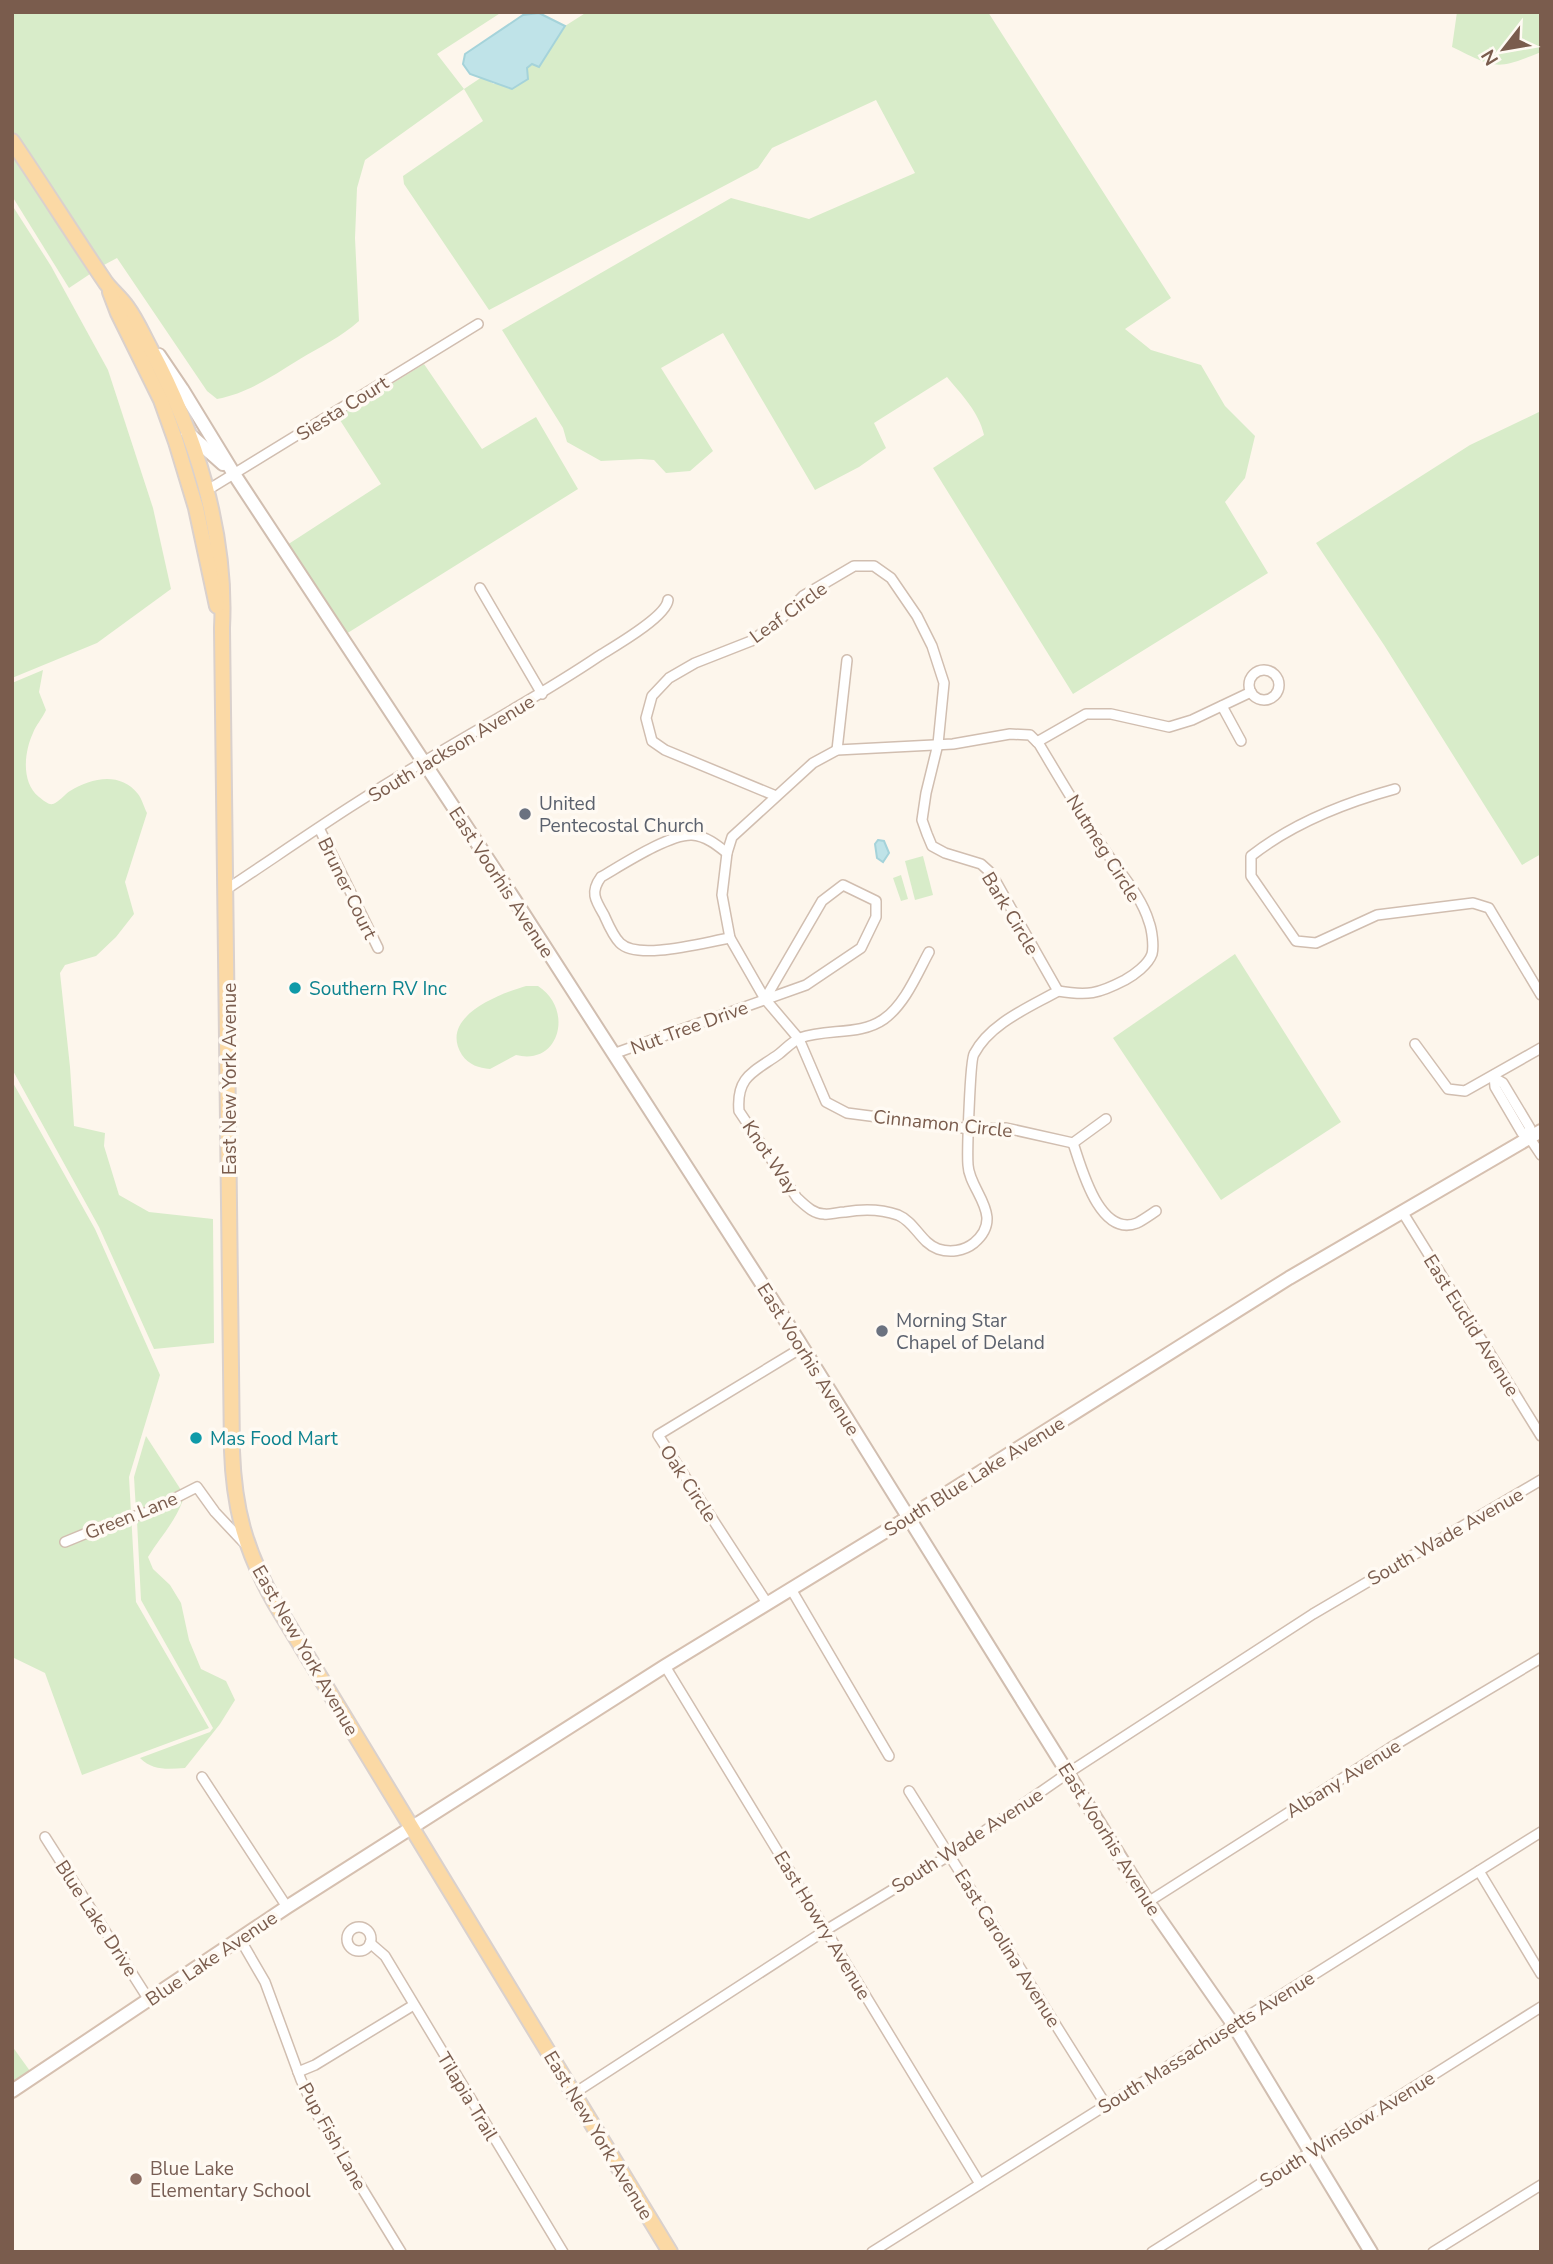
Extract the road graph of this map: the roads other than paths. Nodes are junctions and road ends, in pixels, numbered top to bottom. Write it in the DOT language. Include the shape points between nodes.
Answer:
graph roads {
  1 [pos="12,141"];
  2 [pos="107,285"];
  3 [pos="478,324"];
  4 [pos="140,330"];
  5 [pos="161,400"];
  6 [pos="188,434"];
  7 [pos="234,474"];
  8 [pos="206,491"];
  9 [pos="197,508"];
  10 [pos="480,588"];
  11 [pos="668,600"];
  12 [pos="222,628"];
  13 [pos="848,660"];
  14 [pos="1251,692"];
  15 [pos="542,694"];
  16 [pos="1222,706"];
  17 [pos="1241,741"];
  18 [pos="1037,742"];
  19 [pos="938,744"];
  20 [pos="837,750"];
  21 [pos="424,761"];
  22 [pos="1395,789"];
  23 [pos="776,796"];
  24 [pos="319,828"];
  25 [pos="727,853"];
  26 [pos="227,889"];
  27 [pos="730,938"];
  28 [pos="378,948"];
  29 [pos="929,952"];
  30 [pos="1058,991"];
  31 [pos="1541,995"];
  32 [pos="765,999"];
  33 [pos="799,1039"];
  34 [pos="1415,1044"];
  35 [pos="1541,1048"];
  36 [pos="613,1055"];
  37 [pos="1495,1077"];
  38 [pos="1106,1119"];
  39 [pos="970,1129"];
  40 [pos="1533,1134"];
  41 [pos="1073,1143"];
  42 [pos="1541,1155"];
  43 [pos="1156,1211"];
  44 [pos="1403,1213"];
  45 [pos="803,1347"];
  46 [pos="1541,1436"];
  47 [pos="1541,1480"];
  48 [pos="909,1517"];
  49 [pos="65,1542"];
  50 [pos="247,1546"];
  51 [pos="791,1589"];
  52 [pos="767,1603"];
  53 [pos="1541,1658"];
  54 [pos="666,1666"];
  55 [pos="889,1756"];
  56 [pos="1068,1773"];
  57 [pos="202,1777"];
  58 [pos="909,1791"];
  59 [pos="412,1828"];
  60 [pos="1541,1832"];
  61 [pos="44,1837"];
  62 [pos="950,1855"];
  63 [pos="1479,1871"];
  64 [pos="1148,1902"];
  65 [pos="287,1907"];
  66 [pos="826,1930"];
  67 [pos="240,1939"];
  68 [pos="370,1943"];
  69 [pos="1541,1974"];
  70 [pos="149,2000"];
  71 [pos="412,2006"];
  72 [pos="1541,2007"];
  73 [pos="1233,2024"];
  74 [pos="298,2072"];
  75 [pos="12,2091"];
  76 [pos="573,2094"];
  77 [pos="1106,2105"];
  78 [pos="1310,2153"];
  79 [pos="981,2184"];
  80 [pos="1541,2185"];
  81 [pos="401,2252"];
  82 [pos="563,2252"];
  83 [pos="670,2252"];
  84 [pos="872,2252"];
  85 [pos="1152,2252"];
  86 [pos="1371,2252"];
  87 [pos="1433,2252"];
  1 -- 2 [label="main road, East New York Avenue"];
  2 -- 4 [label="main road, East New York Avenue"];
  2 -- 5 [label="main road, East New York Avenue"];
  3 -- 7 [label="street, Siesta Court"];
  4 -- 6 [label="main road, East New York Avenue"];
  4 -- 7 [label="street, East Voorhis Avenue" via="183,389"];
  5 -- 6 [label="street, East Voorhis Avenue"];
  5 -- 9 [label="main road, East New York Avenue"];
  6 -- 7 [label="street, East Voorhis Avenue"];
  6 -- 8 [label="main road, East New York Avenue"];
  7 -- 8 [label="street, Siesta Court"];
  7 -- 21 [label="street, East Voorhis Avenue"];
  8 -- 9 [label="main road"];
  8 -- 12 [label="main road, East New York Avenue" via="224,598"];
  9 -- 12 [label="main road, East New York Avenue"];
  10 -- 15 [label="street"];
  11 -- 15 [label="street, South Jackson Avenue" via="659,615"];
  12 -- 26 [label="main road, East New York Avenue"];
  13 -- 20 [label="street"];
  14 -- 16 [label="street"];
  15 -- 21 [label="street, South Jackson Avenue"];
  16 -- 17 [label="street"];
  16 -- 18 [label="street" via="1169,727 1111,714 1086,714"];
  18 -- 19 [label="street" via="1030,735 1010,734"];
  18 -- 30 [label="street, Nutmeg Circle" via="1126,880 1149,922 1152,939 1152,954 1129,978 1098,993"];
  19 -- 20 [label="street"];
  19 -- 23 [label="street, Leaf Circle" via="944,684 932,646 891,578 874,566 854,566 803,596 751,641 669,677 652,696 646,718 652,741"];
  19 -- 30 [label="street, Bark Circle" via="922,820 932,846 981,864 991,873"];
  20 -- 23 [label="street, Cinnamon Circle" via="813,763"];
  21 -- 24 [label="street, South Jackson Avenue"];
  21 -- 36 [label="street, East Voorhis Avenue"];
  22 -- 31 [label="street" via="1317,816 1251,856 1251,876 1296,941 1316,943 1377,915 1473,903 1489,908"];
  23 -- 25 [label="street, Cinnamon Circle" via="732,837"];
  24 -- 26 [label="street, South Jackson Avenue"];
  24 -- 28 [label="street, Bruner Court"];
  25 -- 27 [label="street, Cinnamon Circle" via="722,895"];
  25 -- 27 [label="street" via="693,835 677,837 601,877 594,897 619,943 630,950 644,952"];
  26 -- 50 [label="main road, East New York Avenue" via="232,1451 236,1501"];
  27 -- 32 [label="street, Cinnamon Circle"];
  29 -- 33 [label="street, Knot Way" via="903,999 882,1020 850,1031"];
  30 -- 39 [label="street" via="986,1035 972,1056"];
  32 -- 32 [label="street, Nut Tree Drive" via="806,985 861,948 876,917 876,901 843,885 822,901"];
  32 -- 33 [label="street, Cinnamon Circle"];
  32 -- 36 [label="street, Nut Tree Drive"];
  33 -- 39 [label="street, Cinnamon Circle" via="826,1102 847,1113"];
  33 -- 39 [label="street, Knot Way" via="747,1076 738,1099 740,1111 809,1209 823,1214 864,1209 898,1216 912,1224 929,1245 940,1250 967,1248 984,1230 987,1214 968,1168"];
  34 -- 37 [label="street" via="1448,1089 1465,1091"];
  35 -- 37 [label="street"];
  36 -- 45 [label="street, East Voorhis Avenue"];
  37 -- 40 [label="street" via="1495,1087 1522,1133"];
  38 -- 41 [label="street"];
  39 -- 41 [label="street, Cinnamon Circle" via="1006,1128"];
  40 -- 42 [label="street"];
  40 -- 44 [label="street, South Blue Lake Avenue"];
  41 -- 43 [label="street" via="1084,1179 1109,1218 1135,1224"];
  44 -- 46 [label="street, East Euclid Avenue"];
  44 -- 48 [label="street, South Blue Lake Avenue" via="1289,1278"];
  45 -- 48 [label="street, East Voorhis Avenue"];
  45 -- 52 [label="street, Oak Circle" via="658,1435"];
  47 -- 56 [label="street, South Wade Avenue" via="1313,1614"];
  48 -- 51 [label="street, South Blue Lake Avenue"];
  48 -- 56 [label="street, East Voorhis Avenue"];
  49 -- 50 [label="street, Green Lane" via="148,1512 197,1487"];
  50 -- 59 [label="main road, East New York Avenue" via="275,1603"];
  51 -- 52 [label="street, South Blue Lake Avenue"];
  51 -- 55 [label="street"];
  52 -- 54 [label="street, South Blue Lake Avenue"];
  53 -- 64 [label="street, Albany Avenue"];
  54 -- 59 [label="street, South Blue Lake Avenue"];
  54 -- 66 [label="street, East Howry Avenue"];
  56 -- 62 [label="street, South Wade Avenue"];
  56 -- 64 [label="street, East Voorhis Avenue"];
  57 -- 65 [label="street"];
  58 -- 62 [label="street, East Carolina Avenue"];
  59 -- 65 [label="street, Blue Lake Avenue"];
  59 -- 76 [label="main road, East New York Avenue"];
  60 -- 63 [label="street, South Massachusetts Avenue"];
  61 -- 70 [label="street, Blue Lake Drive"];
  62 -- 66 [label="street, South Wade Avenue"];
  62 -- 77 [label="street, East Carolina Avenue"];
  63 -- 69 [label="street"];
  63 -- 73 [label="street, South Massachusetts Avenue"];
  64 -- 73 [label="street, East Voorhis Avenue"];
  65 -- 67 [label="street, Blue Lake Avenue"];
  66 -- 76 [label="street, South Wade Avenue"];
  66 -- 79 [label="street, East Howry Avenue"];
  67 -- 70 [label="street, Blue Lake Avenue"];
  67 -- 74 [label="street, Pup Fish Lane" via="265,1982"];
  68 -- 71 [label="street, Tilapia Trail" via="385,1956"];
  70 -- 75 [label="street, Blue Lake Avenue"];
  71 -- 74 [label="street"];
  71 -- 82 [label="street, Tilapia Trail"];
  72 -- 78 [label="street, South Winslow Avenue"];
  73 -- 77 [label="street, South Massachusetts Avenue"];
  73 -- 78 [label="street, East Voorhis Avenue"];
  74 -- 81 [label="street, Pup Fish Lane" via="319,2118"];
  76 -- 83 [label="main road, East New York Avenue"];
  77 -- 79 [label="street, South Massachusetts Avenue"];
  78 -- 85 [label="street, South Winslow Avenue"];
  78 -- 86 [label="street, East Voorhis Avenue"];
  79 -- 84 [label="street, South Massachusetts Avenue"];
  80 -- 87 [label="street"];
}
